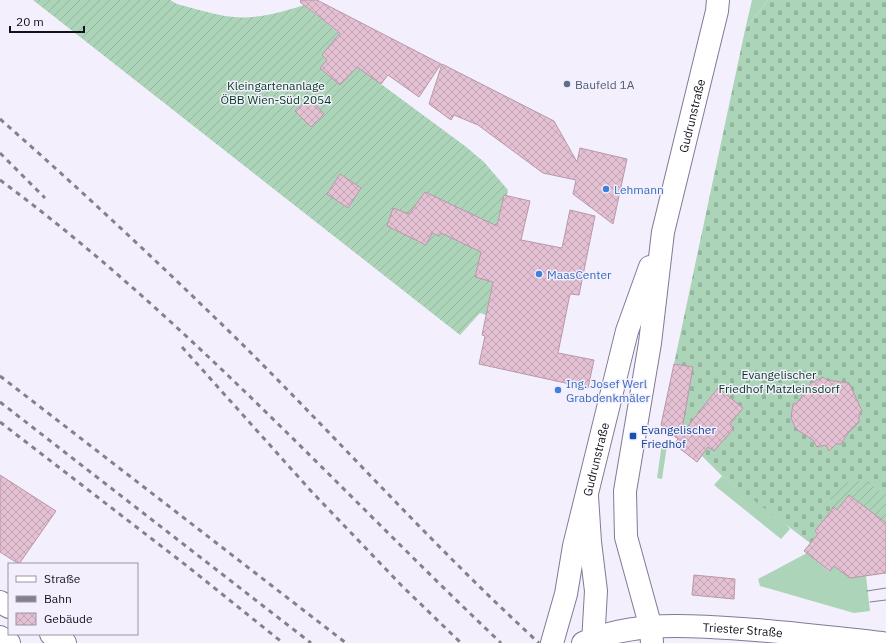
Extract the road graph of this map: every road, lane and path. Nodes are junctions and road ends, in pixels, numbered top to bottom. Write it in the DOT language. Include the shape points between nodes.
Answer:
graph roads {
  1 [pos="718,0"];
  2 [pos="663,232"];
  3 [pos="587,496"];
  4 [pos="52,635"];
  5 [pos="651,635"];
  6 [pos="0,637"];
  7 [pos="590,641"];
  8 [pos="9,643"];
  9 [pos="65,643"];
  10 [pos="552,643"];
  11 [pos="882,643"];
  1 -- 2 [label="main road, Gudrunstraße"];
  2 -- 3 [label="main road, Gudrunstraße" via="627,331"];
  2 -- 5 [label="main road, Gudrunstraße" via="650,343 625,492 626,537"];
  3 -- 7 [label="main road" via="596,590"];
  3 -- 10 [label="main road, Gudrunstraße" via="574,546 566,594"];
  4 -- 9 [label="main road"];
  5 -- 7 [label="main road, Triester Straße" via="619,632"];
  5 -- 11 [label="main road, Triester Straße" via="686,625 777,631"];
  6 -- 8 [label="main road"];
}
